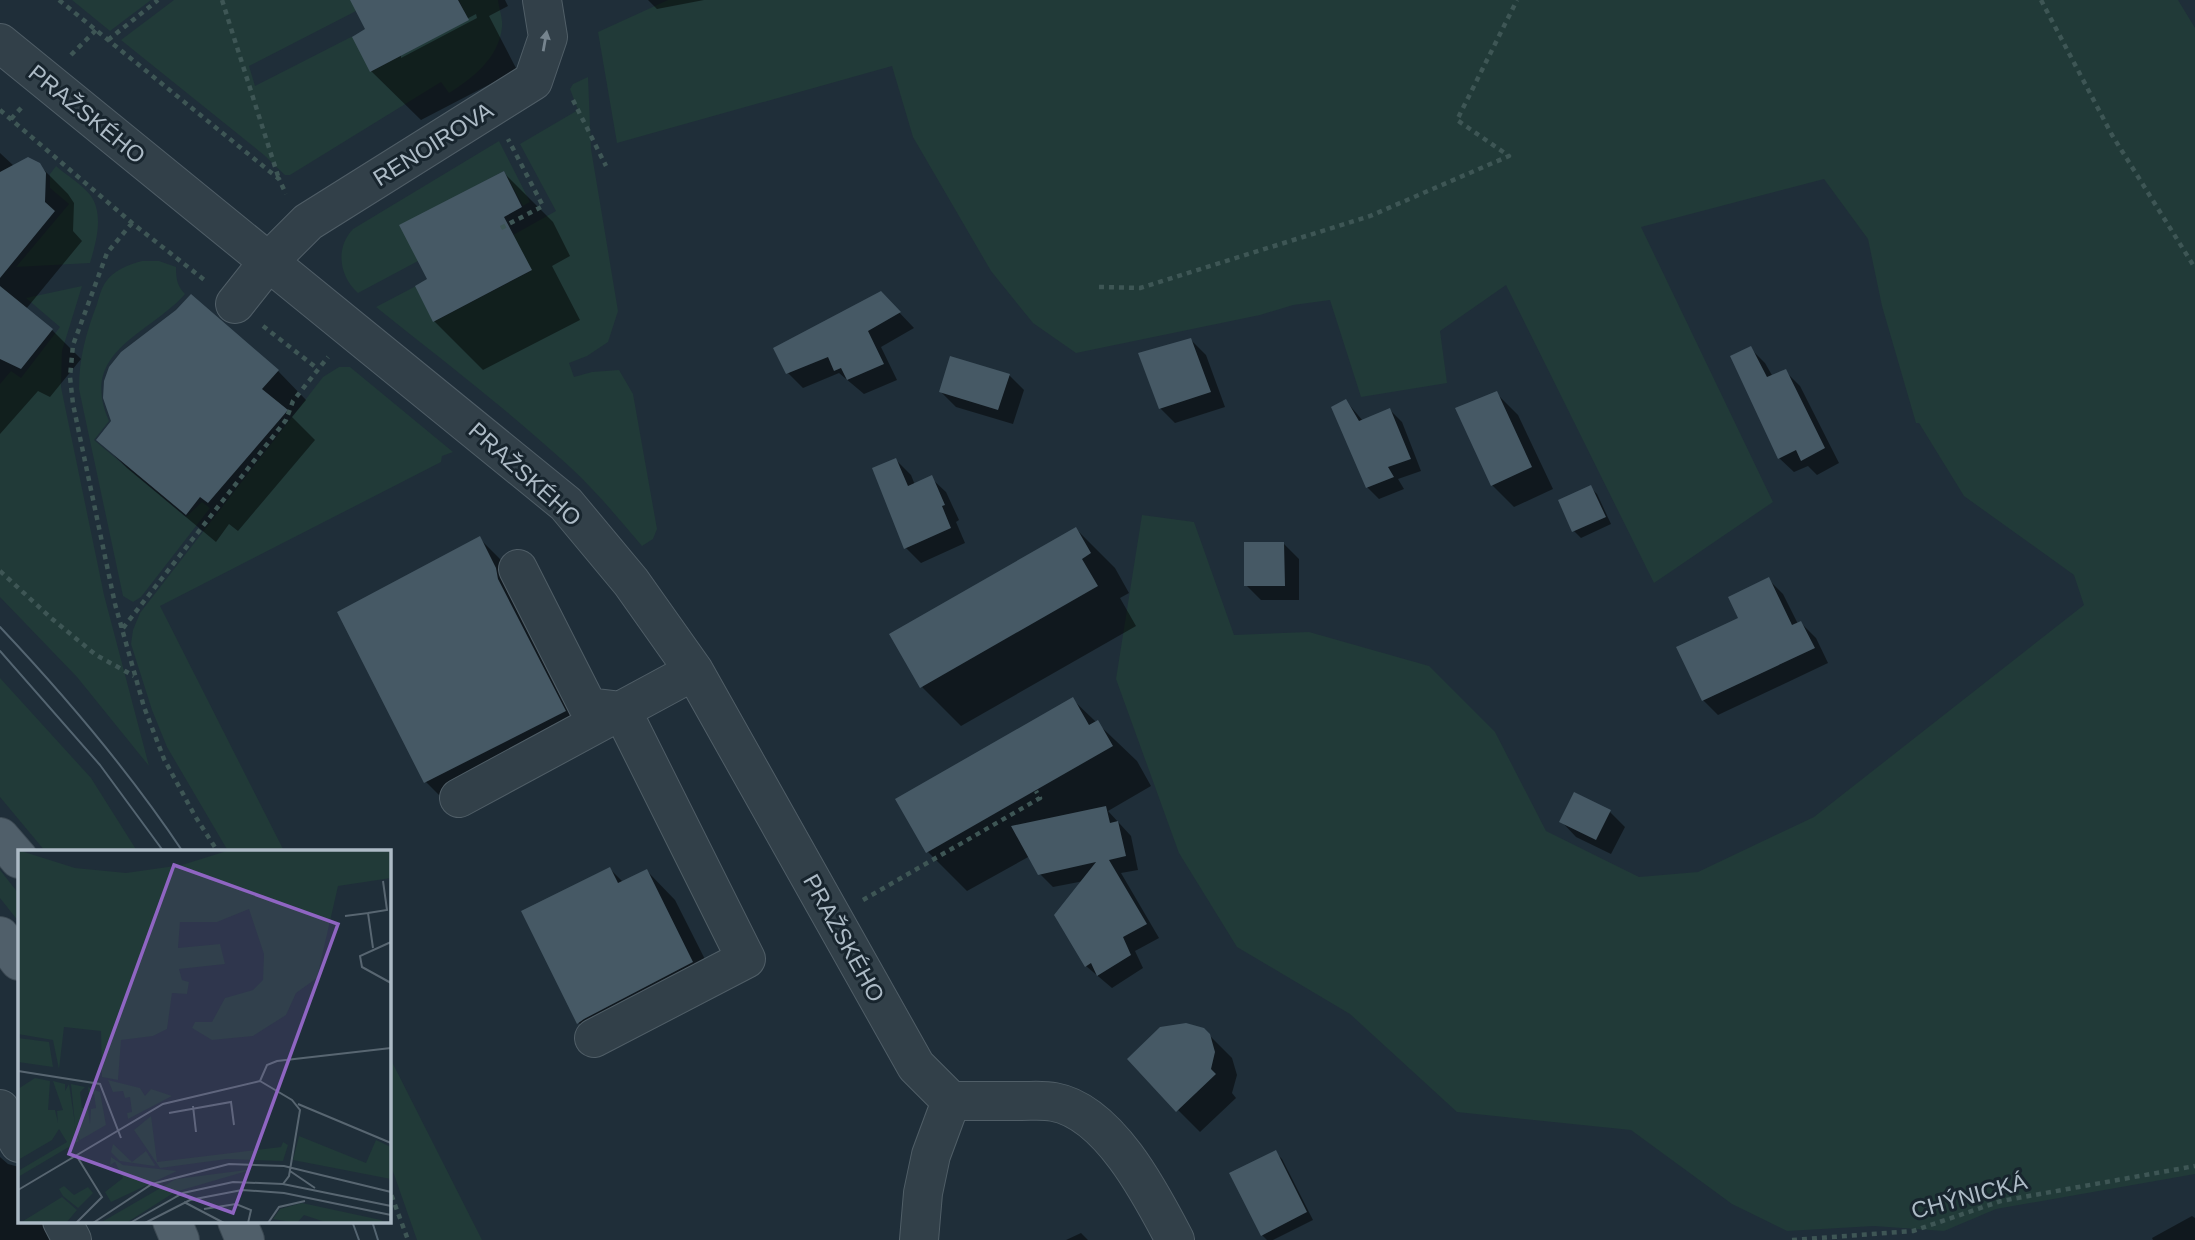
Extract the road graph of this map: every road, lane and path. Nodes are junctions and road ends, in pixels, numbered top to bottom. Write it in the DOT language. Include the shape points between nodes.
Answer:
graph roads {
  1 [pos="59,0"];
  2 [pos="158,0"];
  3 [pos="222,0"];
  4 [pos="542,0"];
  5 [pos="1517,0"];
  6 [pos="2040,0"];
  7 [pos="108,40"];
  8 [pos="3,51"];
  9 [pos="573,100"];
  10 [pos="0,110"];
  11 [pos="503,130"];
  12 [pos="606,166"];
  13 [pos="279,179"];
  14 [pos="291,204"];
  15 [pos="132,223"];
  16 [pos="501,228"];
  17 [pos="269,261"];
  18 [pos="2195,268"];
  19 [pos="1099,286"];
  20 [pos="235,304"];
  21 [pos="350,326"];
  22 [pos="318,369"];
  23 [pos="518,569"];
  24 [pos="0,571"];
  25 [pos="122,629"];
  26 [pos="694,671"];
  27 [pos="135,676"];
  28 [pos="622,710"];
  29 [pos="1036,791"];
  30 [pos="458,798"];
  31 [pos="0,837"];
  32 [pos="217,850"];
  33 [pos="18,858"];
  34 [pos="854,907"];
  35 [pos="0,936"];
  36 [pos="18,960"];
  37 [pos="594,1038"];
  38 [pos="951,1101"];
  39 [pos="0,1109"];
  40 [pos="18,1141"];
  41 [pos="2195,1166"];
  42 [pos="390,1191"];
  43 [pos="63,1222"];
  44 [pos="172,1222"];
  45 [pos="237,1222"];
  46 [pos="72,1240"];
  47 [pos="180,1240"];
  48 [pos="245,1240"];
  49 [pos="408,1240"];
  50 [pos="919,1240"];
  51 [pos="1175,1240"];
  52 [pos="1792,1240"];
  1 -- 7 [label="path"];
  2 -- 7 [label="path"];
  3 -- 13 [label="path"];
  17 -- 4 [label="street, RENOIROVA, one-way" via="308,222 533,81 548,37"];
  5 -- 19 [label="path" via="1457,120 1509,156 1370,216 1140,288"];
  6 -- 18 [label="path" via="2112,135"];
  7 -- 13 [label="path"];
  8 -- 17 [label="street, PRAŽSKÉHO"];
  9 -- 12 [label="path"];
  10 -- 15 [label="path"];
  11 -- 16 [label="path" via="543,206"];
  13 -- 14 [label="path"];
  15 -- 20 [label="path"];
  15 -- 25 [label="path" via="107,253 74,345 70,377"];
  17 -- 20 [label="street, RENOIROVA"];
  17 -- 21 [label="street, PRAŽSKÉHO"];
  20 -- 22 [label="path"];
  21 -- 22 [label="path"];
  21 -- 26 [label="street, PRAŽSKÉHO" via="566,504 631,582"];
  22 -- 25 [label="path" via="293,401 286,420"];
  23 -- 28 [label="street" via="588,707"];
  24 -- 27 [label="path" via="96,655"];
  25 -- 27 [label="path"];
  26 -- 28 [label="street"];
  26 -- 38 [label="street, PRAŽSKÉHO" via="916,1066"];
  27 -- 32 [label="path" via="164,759"];
  28 -- 30 [label="street"];
  28 -- 37 [label="street" via="746,959"];
  29 -- 34 [label="path" via="1040,799"];
  31 -- 33 [label="main road"];
  35 -- 36 [label="main road"];
  38 -- 50 [label="street" via="931,1155"];
  38 -- 51 [label="street" via="1054,1101 1077,1109 1098,1124 1131,1166"];
  39 -- 40 [label="street"];
  41 -- 52 [label="path, CHÝNICKÁ" via="2001,1201 1913,1231"];
  42 -- 49 [label="path"];
  43 -- 46 [label="street"];
  44 -- 47 [label="main road"];
  45 -- 48 [label="main road"];
}
